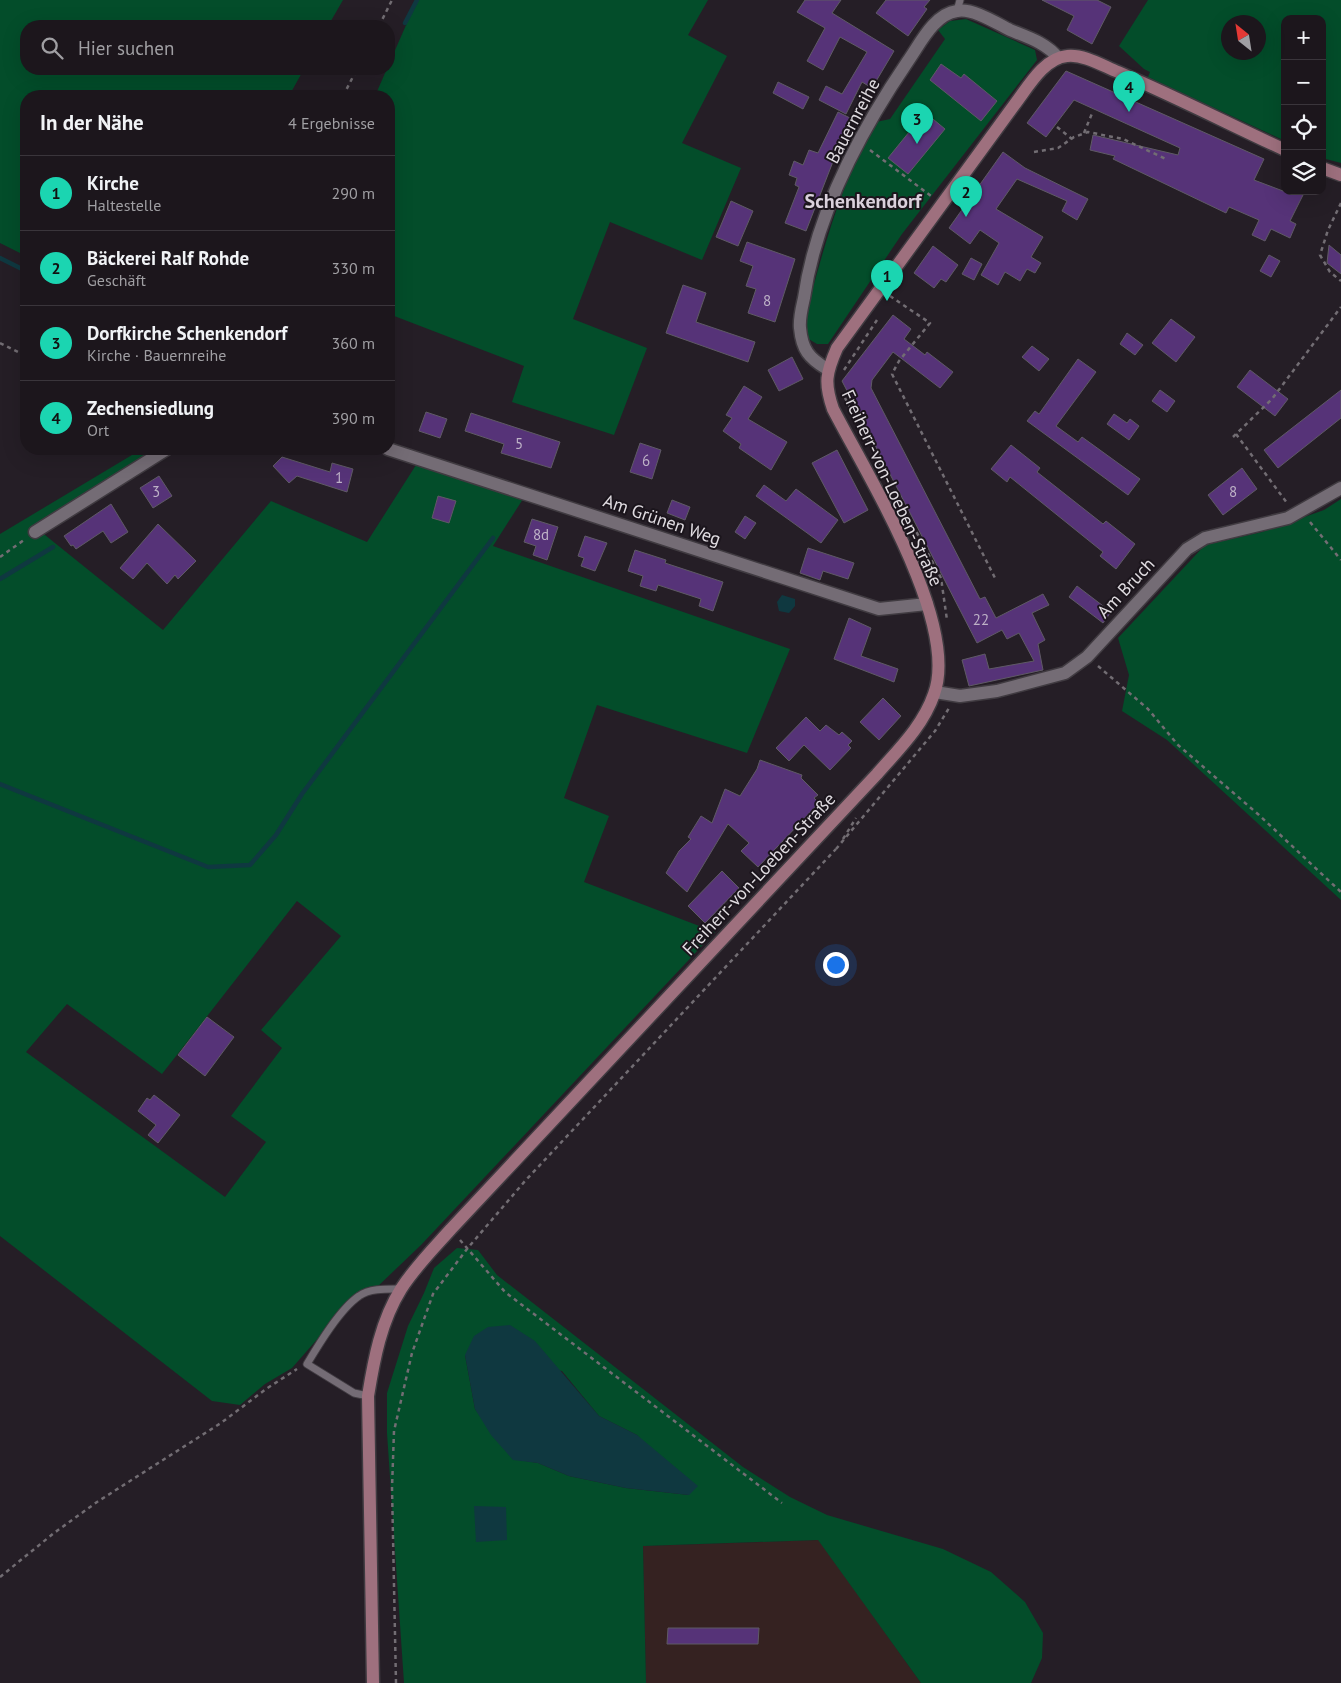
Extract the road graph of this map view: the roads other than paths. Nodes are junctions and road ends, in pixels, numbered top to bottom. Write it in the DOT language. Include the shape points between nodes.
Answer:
graph roads {
  1 [pos="959,5"];
  2 [pos="1058,58"];
  3 [pos="1281,148"];
  4 [pos="1326,169"];
  5 [pos="1341,175"];
  6 [pos="827,369"];
  7 [pos="395,451"];
  8 [pos="158,455"];
  9 [pos="1341,488"];
  10 [pos="35,532"];
  11 [pos="927,604"];
  12 [pos="935,692"];
  13 [pos="401,1289"];
  14 [pos="368,1396"];
  15 [pos="374,1683"];
  1 -- 2 [label="street, Bauernreihe" via="1051,49"];
  1 -- 6 [label="street, Bauernreihe" via="934,24 879,104 828,212 807,276 799,327 805,351"];
  2 -- 3 [label="main road" via="1084,58"];
  2 -- 6 [label="main road, Freiherr-von-Loeben-Straße" via="1034,80 941,203 836,348"];
  4 -- 5 [label="main road"];
  6 -- 11 [label="main road, Freiherr-von-Loeben-Straße" via="826,381 833,409 909,557"];
  7 -- 11 [label="street, Am Grünen Weg" via="879,609"];
  8 -- 10 [label="street"];
  9 -- 12 [label="street, Am Bruch" via="1288,518 1205,538 1187,549 1087,657 1065,673 997,691 951,695"];
  11 -- 12 [label="main road, Freiherr-von-Loeben-Straße" via="939,651"];
  12 -- 13 [label="main road, Freiherr-von-Loeben-Straße" via="903,745 434,1247"];
  13 -- 14 [label="main road, Freiherr-von-Loeben-Straße" via="379,1341"];
  13 -- 14 [label="lane" via="382,1288 360,1295 335,1322 307,1364 354,1393"];
  14 -- 15 [label="main road, Freiherr-von-Loeben-Straße"];
}
